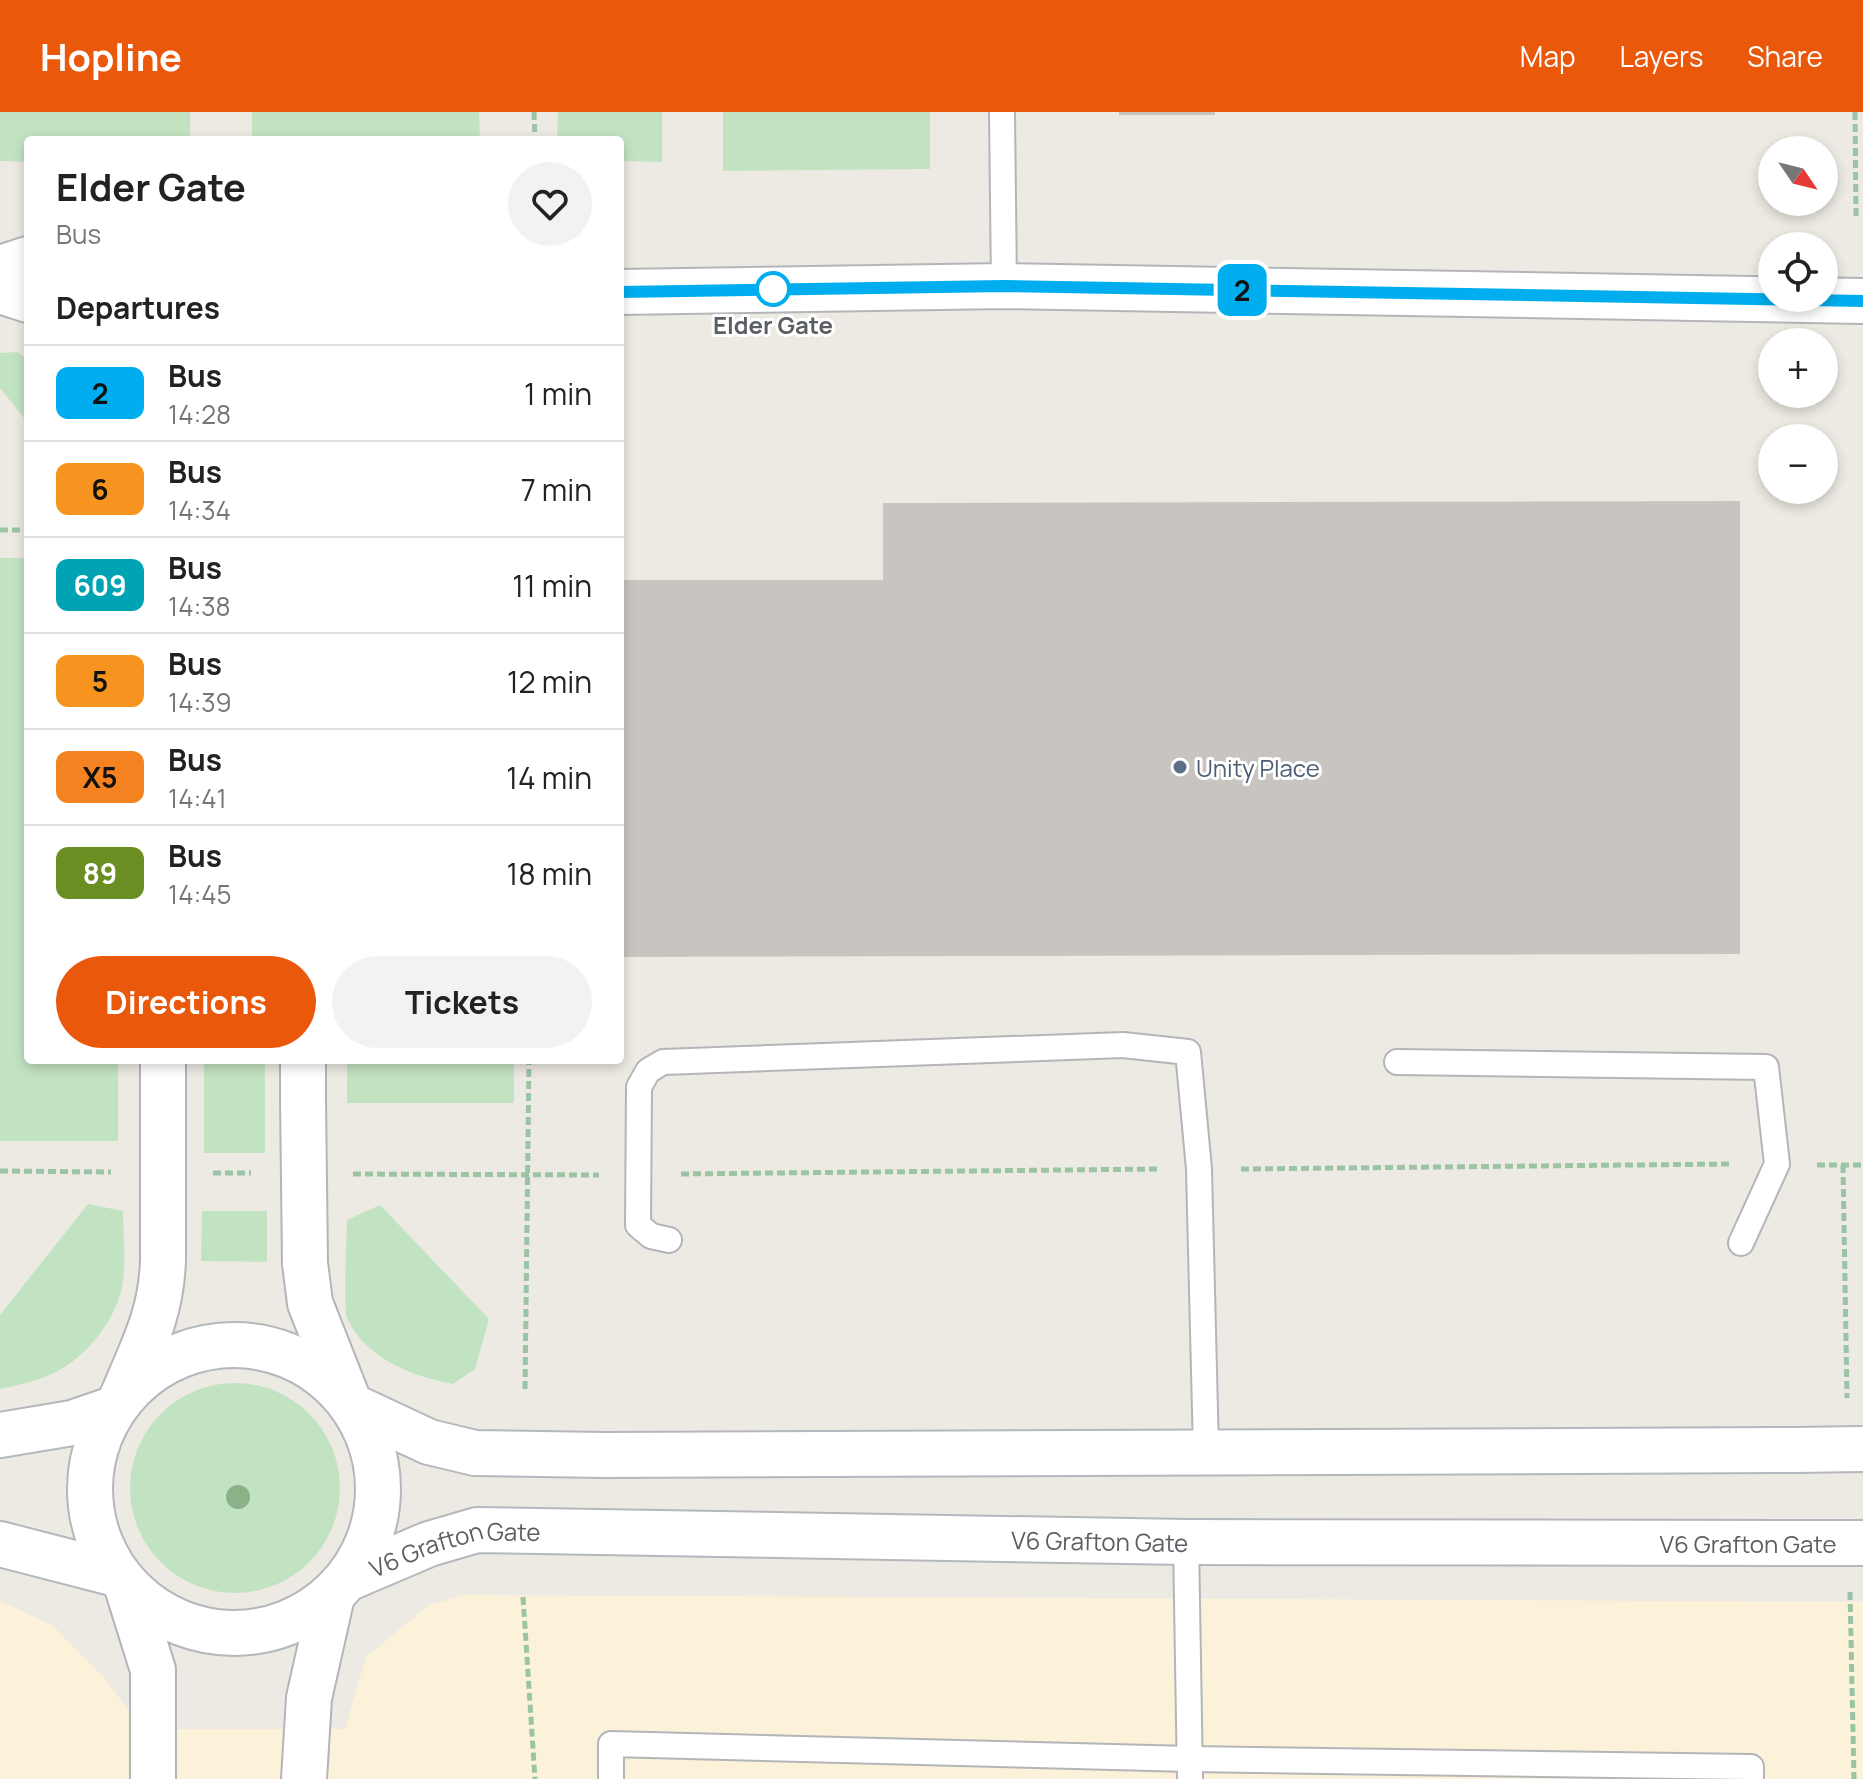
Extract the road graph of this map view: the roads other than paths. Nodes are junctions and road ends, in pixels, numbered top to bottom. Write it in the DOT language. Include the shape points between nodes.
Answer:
graph roads {
  1 [pos="1002,112"];
  2 [pos="24,260"];
  3 [pos="0,268"];
  4 [pos="1004,286"];
  5 [pos="0,291"];
  6 [pos="624,292"];
  7 [pos="24,299"];
  8 [pos="1863,301"];
  9 [pos="1397,1062"];
  10 [pos="163,1064"];
  11 [pos="303,1080"];
  12 [pos="669,1240"];
  13 [pos="1741,1243"];
  14 [pos="351,1402"];
  15 [pos="117,1403"];
  16 [pos="0,1435"];
  17 [pos="1863,1449"];
  18 [pos="1206,1451"];
  19 [pos="1186,1542"];
  20 [pos="1863,1543"];
  21 [pos="0,1544"];
  22 [pos="121,1580"];
  23 [pos="340,1587"];
  24 [pos="1190,1769"];
  25 [pos="153,1779"];
  26 [pos="304,1779"];
  27 [pos="611,1779"];
  28 [pos="1751,1779"];
  1 -- 4 [label="lane"];
  2 -- 3 [label="street"];
  4 -- 6 [label="street"];
  4 -- 8 [label="street"];
  5 -- 7 [label="street"];
  9 -- 13 [label="lane" via="1766,1067 1777,1164"];
  10 -- 15 [label="street, bridge" via="162,1289 155,1319"];
  11 -- 14 [label="street, bridge" via="310,1303"];
  12 -- 18 [label="lane" via="651,1236 638,1225 639,1087 648,1071 663,1062 1123,1045 1188,1052 1199,1169"];
  14 -- 15 [label="street" via="308,1364 260,1347 209,1346 161,1364"];
  14 -- 18 [label="street" via="429,1442 475,1453"];
  14 -- 23 [label="street" via="369,1434 379,1494 364,1554"];
  15 -- 16 [label="street" via="72,1423"];
  15 -- 22 [label="street" via="99,1435 89,1492 101,1549"];
  17 -- 18 [label="street, bridge"];
  19 -- 20 [label="street, V6 Grafton Gate, bridge"];
  19 -- 23 [label="street, V6 Grafton Gate" via="477,1530 429,1544"];
  19 -- 24 [label="lane"];
  21 -- 22 [label="street"];
  22 -- 23 [label="street" via="156,1612 191,1628 228,1634 266,1631 302,1618"];
  22 -- 25 [label="street" via="153,1670"];
  23 -- 26 [label="street" via="309,1698"];
  24 -- 27 [label="lane" via="611,1744"];
  24 -- 28 [label="lane" via="1751,1767"];
}
